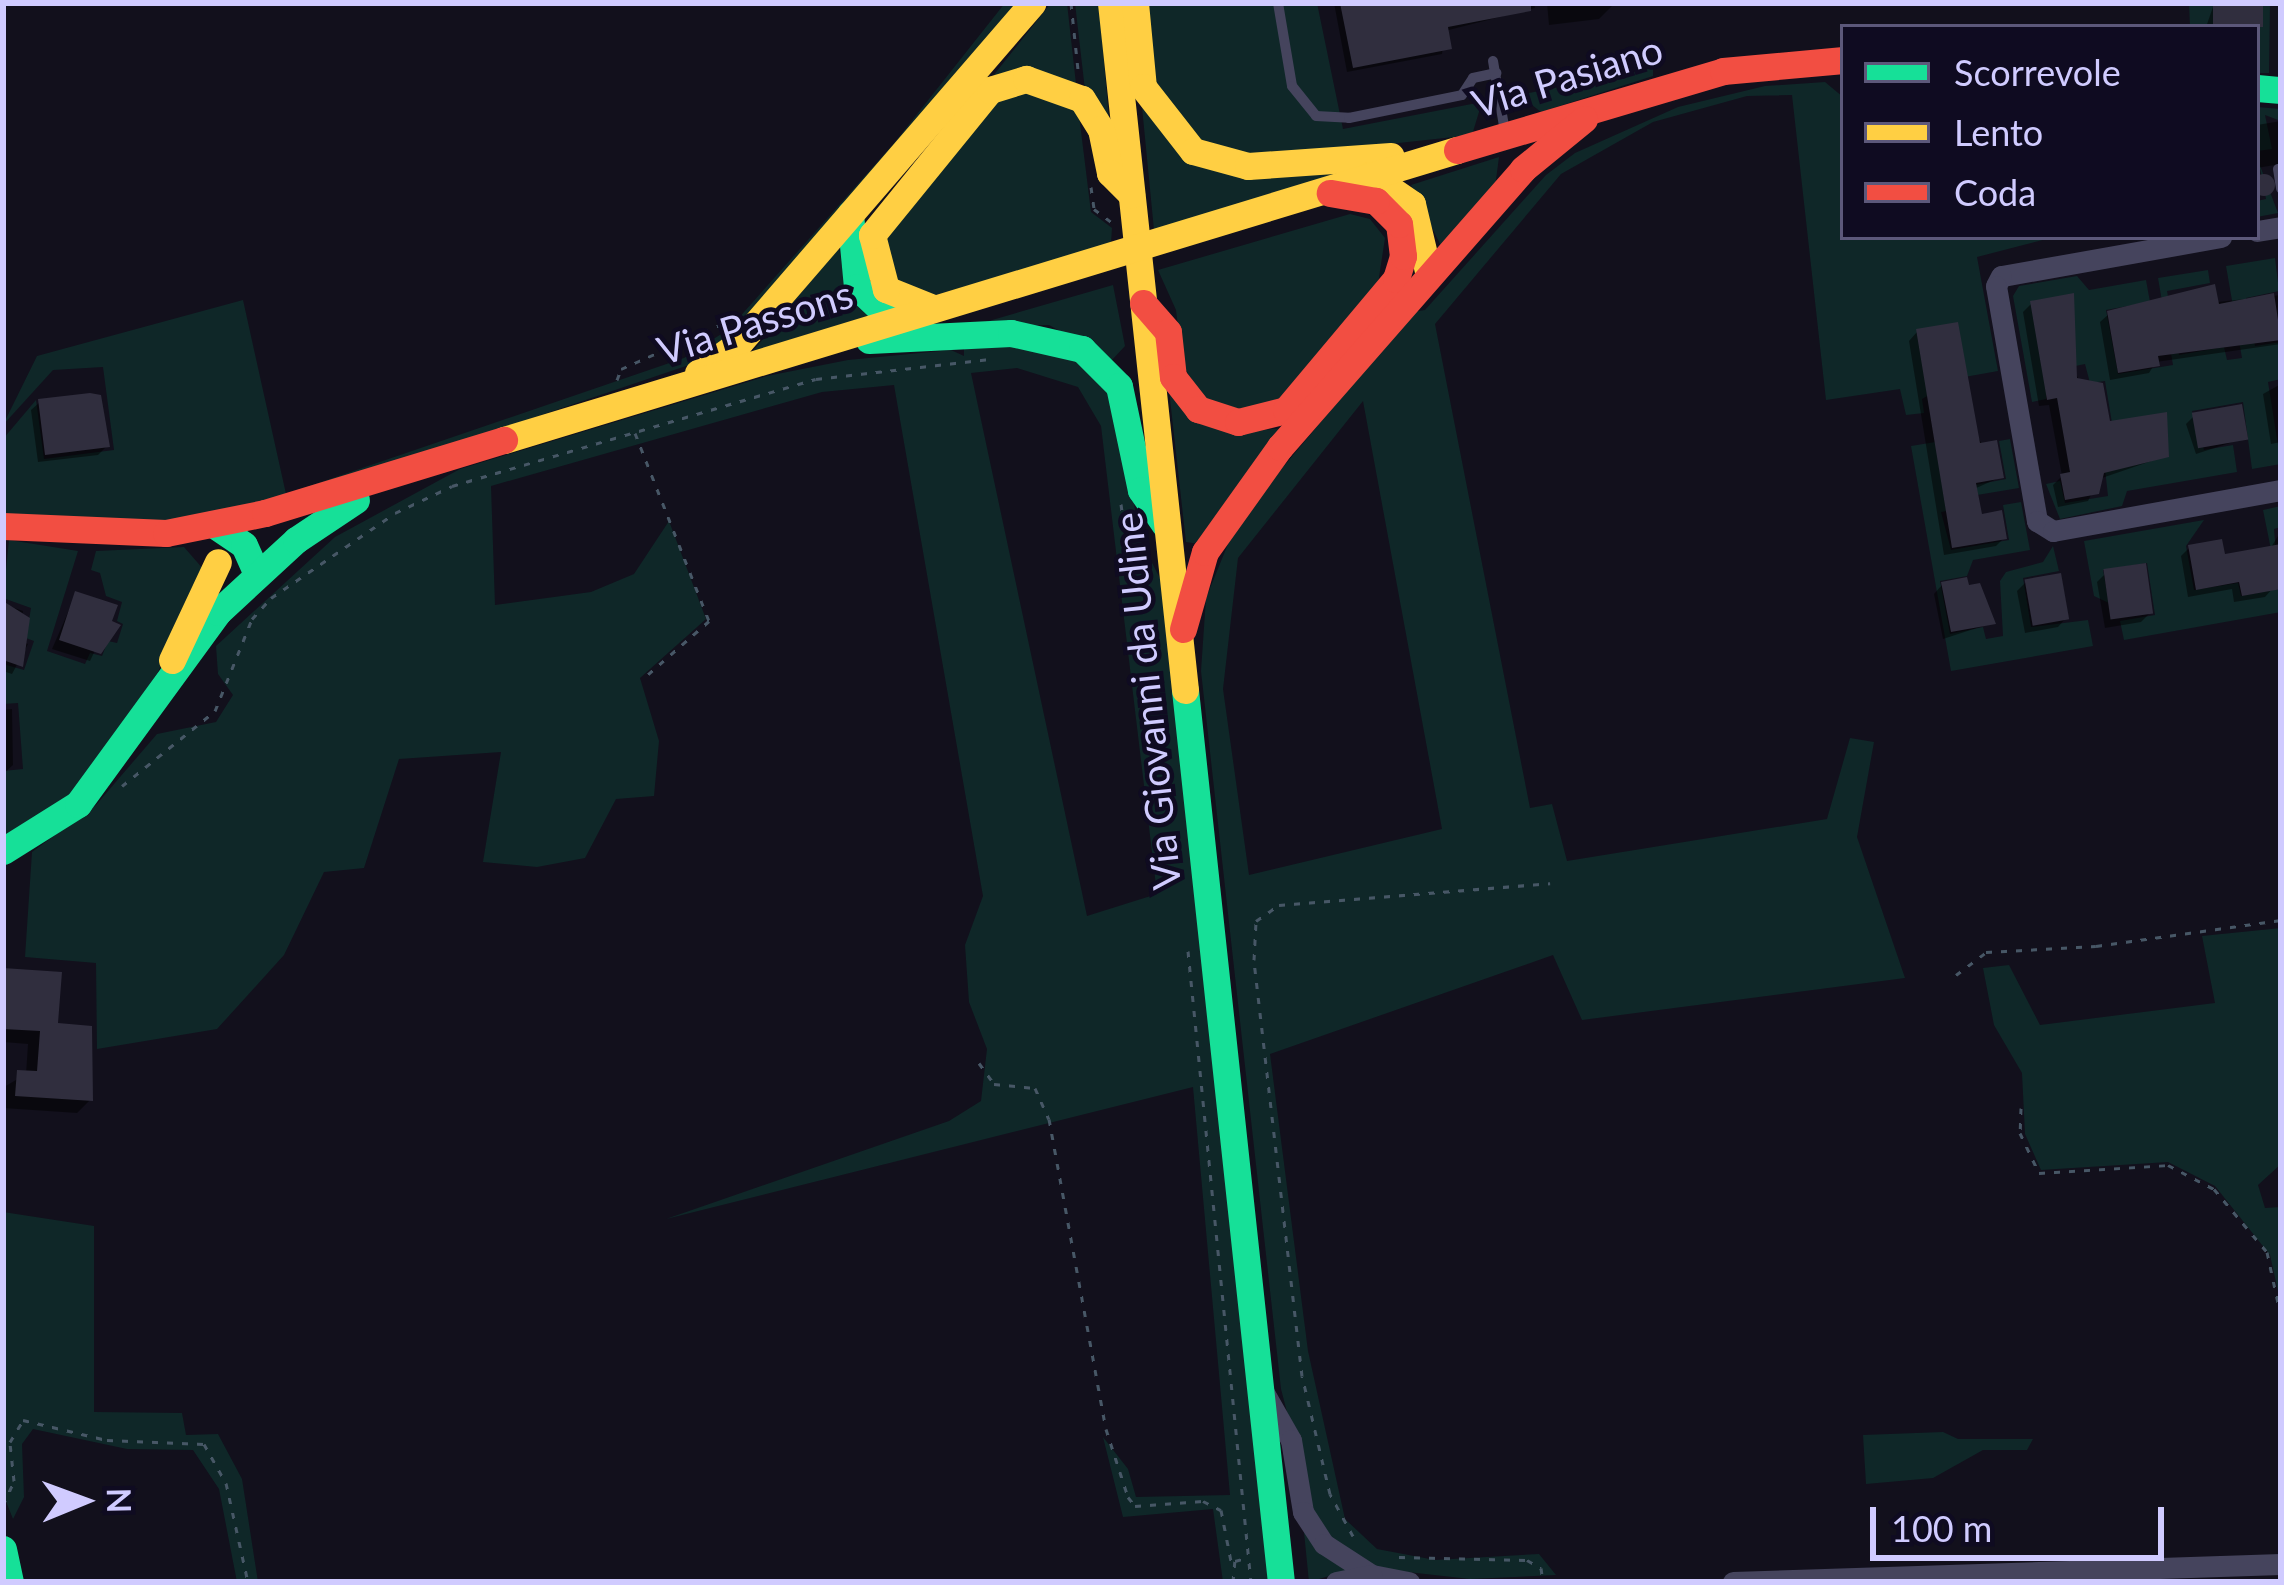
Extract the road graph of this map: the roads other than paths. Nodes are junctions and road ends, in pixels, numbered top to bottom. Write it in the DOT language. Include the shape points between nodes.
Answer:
graph roads {
  1 [pos="1032,3"];
  2 [pos="1111,3"];
  3 [pos="1135,3"];
  4 [pos="1278,3"];
  5 [pos="1840,60"];
  6 [pos="1603,106"];
  7 [pos="1505,135"];
  8 [pos="1449,152"];
  9 [pos="1523,169"];
  10 [pos="2278,170"];
  11 [pos="1370,175"];
  12 [pos="2281,189"];
  13 [pos="1318,192"];
  14 [pos="1131,194"];
  15 [pos="850,214"];
  16 [pos="2205,240"];
  17 [pos="1428,271"];
  18 [pos="1142,296"];
  19 [pos="933,308"];
  20 [pos="894,322"];
  21 [pos="823,342"];
  22 [pos="681,385"];
  23 [pos="394,479"];
  24 [pos="2281,490"];
  25 [pos="213,524"];
  26 [pos="3,526"];
  27 [pos="1167,528"];
  28 [pos="166,533"];
  29 [pos="218,562"];
  30 [pos="257,574"];
  31 [pos="1179,641"];
  32 [pos="166,681"];
  33 [pos="3,851"];
  34 [pos="1263,1390"];
  35 [pos="3,1549"];
  36 [pos="2281,1564"];
  37 [pos="2214,1573"];
  38 [pos="1372,1575"];
  39 [pos="10,1582"];
  40 [pos="1281,1582"];
  41 [pos="1336,1582"];
  42 [pos="1409,1582"];
  43 [pos="1733,1582"];
  1 -- 15 [label="street"];
  2 -- 14 [label="street, Via Giovanni da Udine"];
  3 -- 8 [label="street" via="1144,86 1156,113 1193,151 1248,166"];
  4 -- 7 [label="lane" via="1292,86 1316,116 1349,118 1462,95 1472,78 1495,67"];
  5 -- 6 [label="street, Via Pasiano" via="1723,71"];
  6 -- 7 [label="street, Via Pasiano"];
  6 -- 9 [label="street"];
  7 -- 8 [label="street, Via Pasiano"];
  7 -- 9 [label="street" via="1526,144"];
  8 -- 11 [label="street, Via Pasiano"];
  9 -- 17 [label="street"];
  10 -- 12 [label="lane"];
  11 -- 13 [label="street, Via Pasiano"];
  11 -- 17 [label="street" via="1412,204"];
  13 -- 18 [label="street" via="1376,201 1399,224 1403,256 1396,279 1286,410 1238,422 1198,409 1173,377 1168,332"];
  13 -- 19 [label="street, Via Passons"];
  14 -- 18 [label="street, Via Giovanni da Udine"];
  14 -- 19 [label="street" via="1110,173 1101,129 1074,93 1026,79 990,90 872,235 886,289"];
  15 -- 20 [label="street" via="857,287"];
  15 -- 22 [label="street" via="739,343"];
  16 -- 24 [label="street" via="2001,276 1996,286 2037,521 2054,532"];
  17 -- 31 [label="street" via="1205,552"];
  18 -- 27 [label="street, Via Giovanni da Udine"];
  19 -- 20 [label="street, Via Passons"];
  20 -- 21 [label="street, Via Passons"];
  21 -- 22 [label="street, Via Passons"];
  21 -- 27 [label="street" via="1011,333 1082,349 1119,386 1141,490"];
  22 -- 23 [label="street, Via Passons"];
  23 -- 25 [label="street, Via Passons"];
  23 -- 30 [label="street" via="332,514"];
  25 -- 28 [label="street, Via Passons"];
  25 -- 30 [label="street" via="244,544"];
  26 -- 28 [label="street, Via Passons"];
  27 -- 31 [label="street, Via Giovanni da Udine"];
  28 -- 29 [label="street, Via Passons"];
  29 -- 30 [label="street, Via Passons"];
  29 -- 32 [label="street"];
  30 -- 32 [label="street"];
  31 -- 34 [label="street, Via Giovanni da Udine"];
  32 -- 33 [label="street" via="78,804"];
  34 -- 38 [label="street" via="1292,1440 1312,1528"];
  34 -- 40 [label="street, Via Giovanni da Udine"];
  35 -- 39 [label="street"];
  36 -- 37 [label="street"];
  37 -- 43 [label="street"];
  38 -- 41 [label="street"];
  38 -- 42 [label="street"];
}
